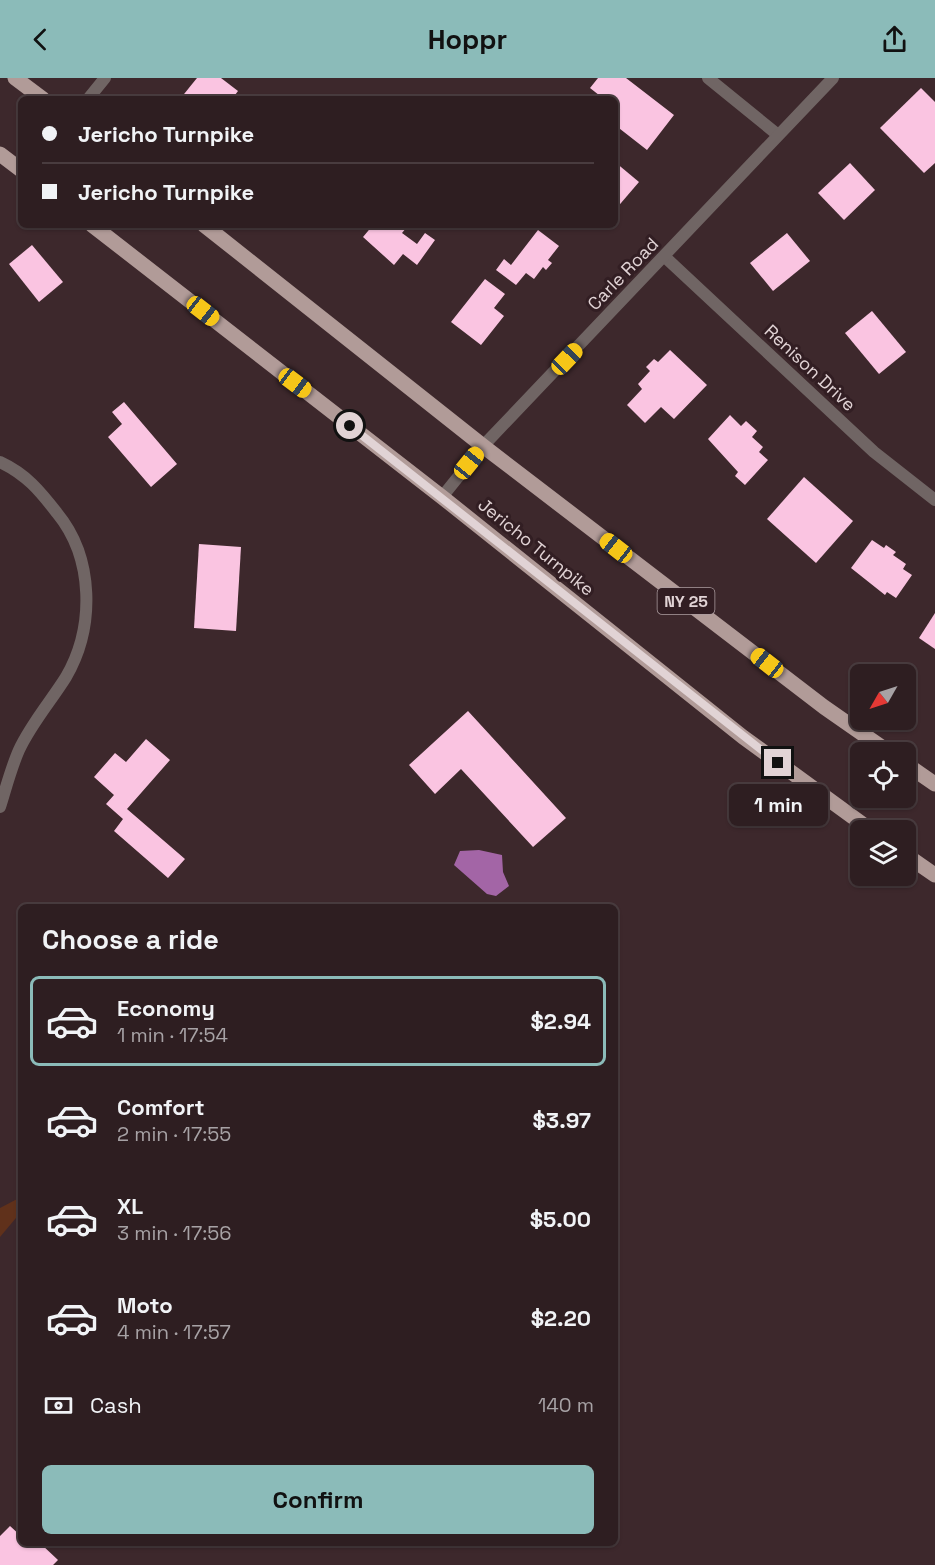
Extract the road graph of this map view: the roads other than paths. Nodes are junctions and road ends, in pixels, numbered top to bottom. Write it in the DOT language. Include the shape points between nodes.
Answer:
graph roads {
  1 [pos="15,78"];
  2 [pos="105,78"];
  3 [pos="708,78"];
  4 [pos="833,78"];
  5 [pos="39,96"];
  6 [pos="90,96"];
  7 [pos="778,135"];
  8 [pos="0,154"];
  9 [pos="18,168"];
  10 [pos="96,228"];
  11 [pos="208,228"];
  12 [pos="665,256"];
  13 [pos="483,446"];
  14 [pos="0,462"];
  15 [pos="442,497"];
  16 [pos="935,500"];
  17 [pos="875,742"];
  18 [pos="916,771"];
  19 [pos="935,784"];
  20 [pos="0,807"];
  21 [pos="857,820"];
  22 [pos="916,862"];
  23 [pos="935,875"];
  1 -- 5 [label="main road"];
  2 -- 6 [label="street"];
  3 -- 7 [label="street"];
  4 -- 7 [label="street, Carle Road"];
  7 -- 12 [label="street, Carle Road"];
  8 -- 9 [label="main road"];
  10 -- 15 [label="main road, Jericho Turnpike"];
  11 -- 13 [label="main road, NY 25"];
  12 -- 13 [label="street, Carle Road"];
  12 -- 16 [label="street, Renison Drive" via="874,452"];
  13 -- 15 [label="street, Carle Road"];
  13 -- 17 [label="main road, NY 25"];
  14 -- 20 [label="street" via="33,481 65,522 86,582 87,608 81,642 67,675 19,749"];
  15 -- 21 [label="main road, Jericho Turnpike" via="743,737"];
  18 -- 19 [label="main road"];
  22 -- 23 [label="main road"];
}
